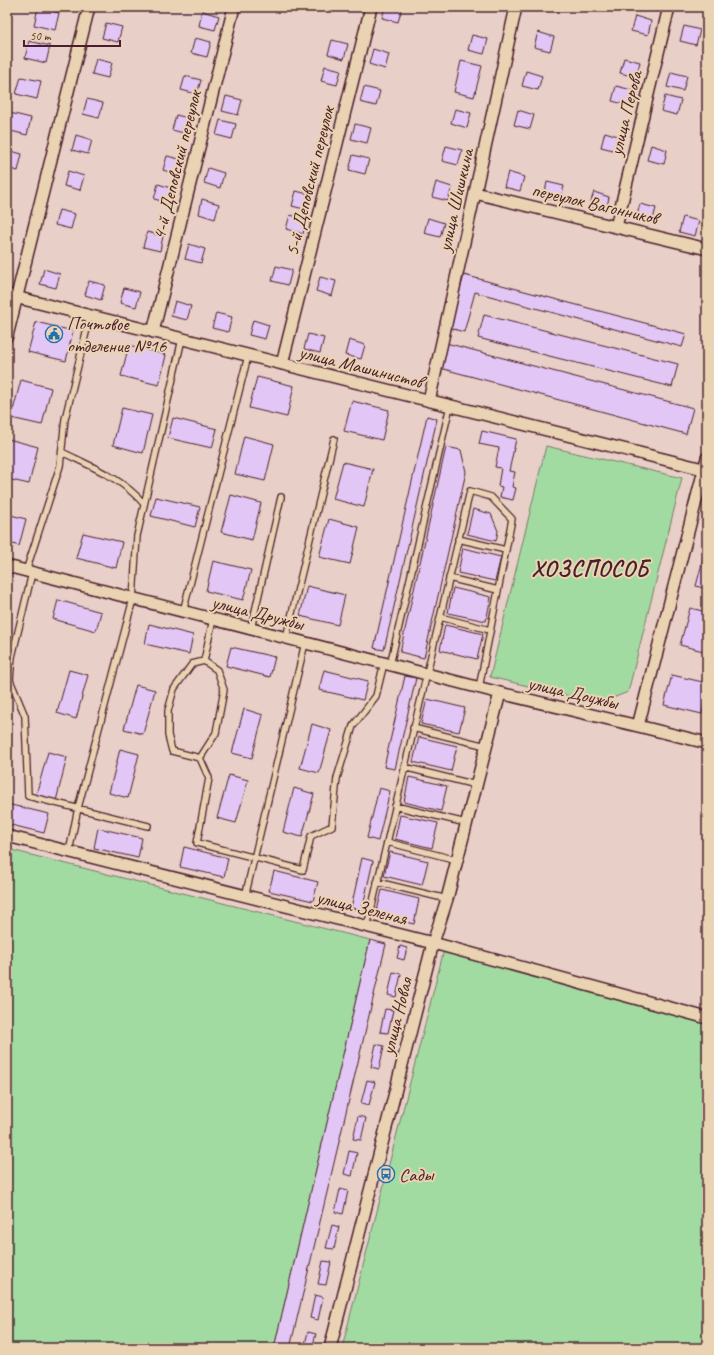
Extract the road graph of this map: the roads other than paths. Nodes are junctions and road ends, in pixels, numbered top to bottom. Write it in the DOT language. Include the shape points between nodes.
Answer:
graph roads {
  1 [pos="89,7"];
  2 [pos="234,7"];
  3 [pos="371,7"];
  4 [pos="516,7"];
  5 [pos="669,7"];
  6 [pos="475,193"];
  7 [pos="616,227"];
  8 [pos="707,249"];
  9 [pos="11,297"];
  10 [pos="90,316"];
  11 [pos="154,332"];
  12 [pos="7,336"];
  13 [pos="182,339"];
  14 [pos="248,356"];
  15 [pos="282,364"];
  16 [pos="429,401"];
  17 [pos="450,406"];
  18 [pos="334,439"];
  19 [pos="62,452"];
  20 [pos="707,458"];
  21 [pos="706,470"];
  22 [pos="282,496"];
  23 [pos="144,504"];
  24 [pos="458,539"];
  25 [pos="506,550"];
  26 [pos="7,566"];
  27 [pos="30,572"];
  28 [pos="449,578"];
  29 [pos="498,590"];
  30 [pos="133,599"];
  31 [pos="183,612"];
  32 [pos="440,617"];
  33 [pos="213,619"];
  34 [pos="251,629"];
  35 [pos="490,630"];
  36 [pos="286,638"];
  37 [pos="305,643"];
  38 [pos="204,661"];
  39 [pos="387,664"];
  40 [pos="426,674"];
  41 [pos="479,688"];
  42 [pos="500,693"];
  43 [pos="638,726"];
  44 [pos="413,728"];
  45 [pos="707,743"];
  46 [pos="486,746"];
  47 [pos="200,758"];
  48 [pos="404,767"];
  49 [pos="476,785"];
  50 [pos="395,806"];
  51 [pos="78,808"];
  52 [pos="466,823"];
  53 [pos="148,826"];
  54 [pos="7,836"];
  55 [pos="386,842"];
  56 [pos="69,852"];
  57 [pos="254,858"];
  58 [pos="457,860"];
  59 [pos="377,882"];
  60 [pos="245,897"];
  61 [pos="447,900"];
  62 [pos="367,927"];
  63 [pos="433,943"];
  64 [pos="707,1018"];
  65 [pos="330,1348"];
  1 -- 9 [label="street"];
  2 -- 11 [label="street, 4-й Деповский переулок"];
  3 -- 15 [label="street, 5-й Деповский переулок"];
  4 -- 6 [label="street, улица Шишкина"];
  5 -- 7 [label="street, улица Перова"];
  6 -- 7 [label="street, переулок Вагонников"];
  6 -- 16 [label="street, улица Шишкина"];
  7 -- 8 [label="street, переулок Вагонников"];
  9 -- 10 [label="street, улица Машинистов"];
  9 -- 12 [label="street"];
  10 -- 11 [label="street, улица Машинистов"];
  10 -- 19 [label="lane" via="65,419"];
  11 -- 13 [label="street, улица Машинистов"];
  13 -- 14 [label="street, улица Машинистов"];
  13 -- 23 [label="lane"];
  14 -- 15 [label="street, улица Машинистов"];
  14 -- 31 [label="lane"];
  15 -- 16 [label="street, улица Машинистов"];
  16 -- 17 [label="street, улица Машинистов"];
  17 -- 21 [label="street, улица Машинистов"];
  17 -- 39 [label="lane"];
  18 -- 36 [label="lane"];
  19 -- 23 [label="lane" via="118,480"];
  19 -- 27 [label="lane"];
  20 -- 21 [label="street"];
  21 -- 43 [label="street" via="684,545"];
  22 -- 34 [label="lane"];
  23 -- 30 [label="lane" via="137,536"];
  24 -- 25 [label="lane"];
  24 -- 25 [label="lane" via="470,491 491,497 512,519"];
  24 -- 28 [label="lane"];
  25 -- 29 [label="lane"];
  26 -- 27 [label="street, улица Дружбы"];
  27 -- 30 [label="street, улица Дружбы"];
  27 -- 51 [label="lane" via="12,658 10,680 25,716 28,796"];
  28 -- 29 [label="lane"];
  28 -- 32 [label="lane"];
  29 -- 35 [label="lane"];
  30 -- 31 [label="street, улица Дружбы"];
  30 -- 51 [label="lane"];
  31 -- 33 [label="street, улица Дружбы"];
  32 -- 35 [label="lane"];
  32 -- 40 [label="lane"];
  33 -- 34 [label="street, улица Дружбы"];
  33 -- 38 [label="lane"];
  34 -- 36 [label="street, улица Дружбы"];
  35 -- 41 [label="lane"];
  36 -- 37 [label="street, улица Дружбы"];
  37 -- 39 [label="street, улица Дружбы"];
  37 -- 57 [label="lane"];
  38 -- 47 [label="lane" via="218,670 224,690 216,733"];
  38 -- 47 [label="lane" via="192,664 174,689 168,711 168,735 172,751"];
  39 -- 40 [label="street, улица Дружбы"];
  39 -- 57 [label="lane" via="376,696 353,726 337,778 332,826 311,836 303,870"];
  40 -- 41 [label="street, улица Дружбы"];
  40 -- 44 [label="lane"];
  41 -- 42 [label="street, улица Дружбы"];
  42 -- 43 [label="street, улица Доужбы"];
  42 -- 46 [label="street, улица Новая"];
  43 -- 45 [label="street"];
  44 -- 46 [label="lane"];
  44 -- 48 [label="lane"];
  46 -- 49 [label="street, улица Новая"];
  47 -- 57 [label="lane" via="209,778 197,843"];
  48 -- 49 [label="lane"];
  48 -- 50 [label="lane"];
  49 -- 52 [label="street, улица Новая"];
  50 -- 52 [label="lane"];
  50 -- 55 [label="lane"];
  51 -- 53 [label="lane"];
  51 -- 56 [label="lane"];
  52 -- 58 [label="street, улица Новая"];
  54 -- 56 [label="street, улица Зеленая"];
  55 -- 58 [label="lane"];
  55 -- 59 [label="lane"];
  56 -- 60 [label="street, улица Зеленая"];
  57 -- 60 [label="lane"];
  58 -- 61 [label="street, улица Новая"];
  59 -- 61 [label="lane"];
  59 -- 62 [label="lane"];
  60 -- 62 [label="street, улица Зеленая"];
  61 -- 63 [label="street, улица Новая"];
  62 -- 63 [label="street, улица Зеленая"];
  63 -- 64 [label="street, улица Зеленая"];
  63 -- 65 [label="street, улица Новая"];
}
